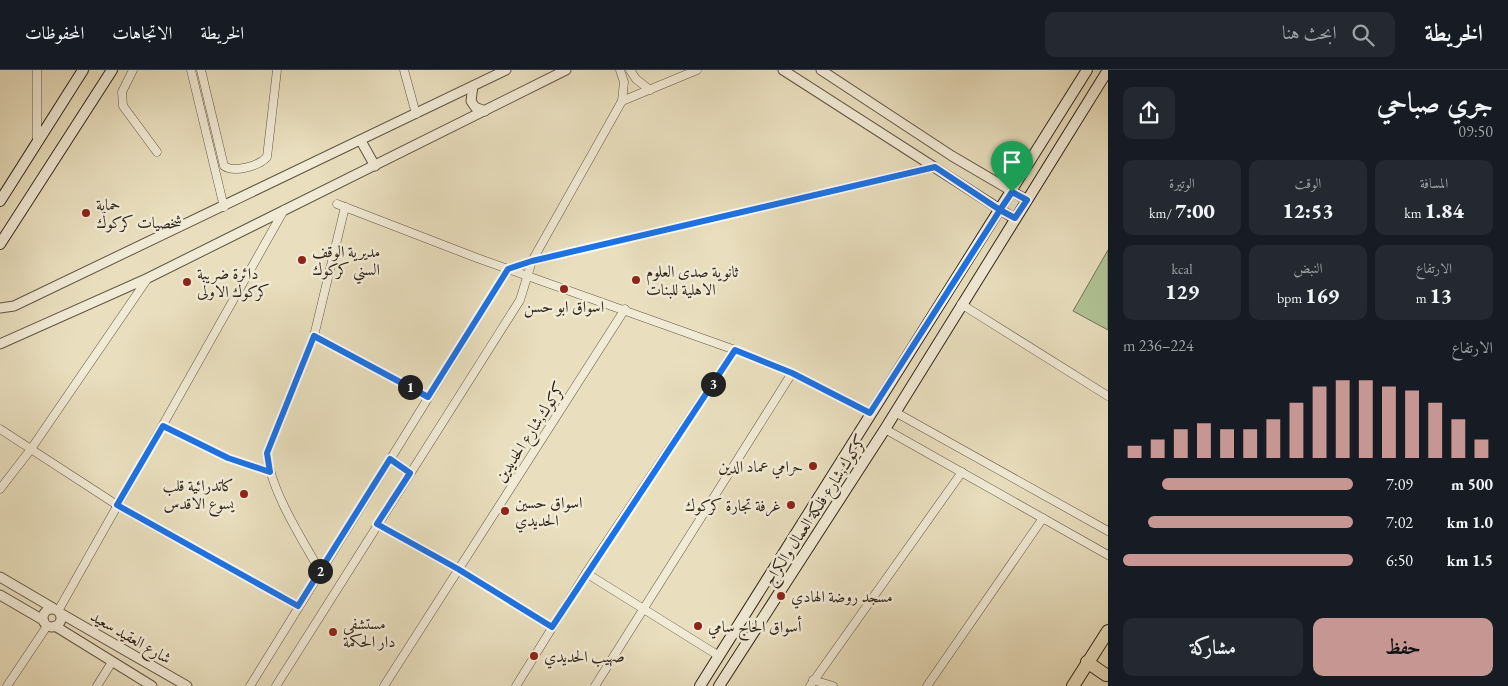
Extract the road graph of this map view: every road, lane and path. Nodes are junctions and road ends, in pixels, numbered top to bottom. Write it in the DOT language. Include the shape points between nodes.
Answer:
graph roads {
  1 [pos="37,70"];
  2 [pos="82,70"];
  3 [pos="112,70"];
  4 [pos="133,70"];
  5 [pos="191,70"];
  6 [pos="201,70"];
  7 [pos="278,70"];
  8 [pos="404,70"];
  9 [pos="506,70"];
  10 [pos="566,70"];
  11 [pos="620,70"];
  12 [pos="630,70"];
  13 [pos="697,70"];
  14 [pos="783,70"];
  15 [pos="821,70"];
  16 [pos="1087,70"];
  17 [pos="1108,70"];
  18 [pos="473,86"];
  19 [pos="650,90"];
  20 [pos="622,102"];
  21 [pos="485,111"];
  22 [pos="416,114"];
  23 [pos="37,141"];
  24 [pos="361,141"];
  25 [pos="157,152"];
  26 [pos="374,166"];
  27 [pos="935,167"];
  28 [pos="1012,192"];
  29 [pos="1027,200"];
  30 [pos="0,201"];
  31 [pos="224,207"];
  32 [pos="284,210"];
  33 [pos="1000,210"];
  34 [pos="1015,218"];
  35 [pos="0,244"];
  36 [pos="532,261"];
  37 [pos="508,269"];
  38 [pos="528,276"];
  39 [pos="148,278"];
  40 [pos="961,304"];
  41 [pos="0,308"];
  42 [pos="625,309"];
  43 [pos="314,336"];
  44 [pos="0,344"];
  45 [pos="735,350"];
  46 [pos="792,373"];
  47 [pos="1108,396"];
  48 [pos="428,397"];
  49 [pos="896,412"];
  50 [pos="870,413"];
  51 [pos="163,426"];
  52 [pos="0,429"];
  53 [pos="885,429"];
  54 [pos="31,449"];
  55 [pos="390,459"];
  56 [pos="270,472"];
  57 [pos="962,472"];
  58 [pos="410,473"];
  59 [pos="0,489"];
  60 [pos="117,505"];
  61 [pos="1043,518"];
  62 [pos="377,524"];
  63 [pos="1108,531"];
  64 [pos="1108,555"];
  65 [pos="458,569"];
  66 [pos="320,571"];
  67 [pos="586,574"];
  68 [pos="0,577"];
  69 [pos="0,595"];
  70 [pos="298,606"];
  71 [pos="642,609"];
  72 [pos="57,611"];
  73 [pos="48,624"];
  74 [pos="552,627"];
  75 [pos="1108,631"];
  76 [pos="719,656"];
  77 [pos="112,662"];
  78 [pos="1087,662"];
  79 [pos="1104,678"];
  80 [pos="812,683"];
  81 [pos="7,686"];
  82 [pos="97,686"];
  83 [pos="152,686"];
  84 [pos="187,686"];
  85 [pos="250,686"];
  86 [pos="276,686"];
  87 [pos="384,686"];
  88 [pos="516,686"];
  89 [pos="595,686"];
  90 [pos="700,686"];
  91 [pos="719,686"];
  92 [pos="833,686"];
  93 [pos="927,686"];
  94 [pos="1073,686"];
  1 -- 23 [label="street"];
  2 -- 23 [label="main road"];
  3 -- 35 [label="main road"];
  4 -- 25 [label="street" via="122,92 123,106"];
  5 -- 31 [label="street"];
  6 -- 7 [label="street" via="224,166 234,169 257,164 267,157"];
  8 -- 22 [label="street"];
  9 -- 18 [label="street"];
  10 -- 21 [label="street"];
  11 -- 20 [label="street" via="624,82"];
  12 -- 19 [label="street"];
  13 -- 19 [label="street"];
  14 -- 27 [label="street"];
  15 -- 28 [label="street"];
  16 -- 28 [label="main road, كركوك,شارع فلكة العمال والكراج"];
  17 -- 29 [label="main road, كركوك,شارع فلكة العمال والكراج"];
  18 -- 21 [label="street" via="472,101 475,107"];
  18 -- 22 [label="street"];
  19 -- 20 [label="street"];
  20 -- 36 [label="street"];
  21 -- 26 [label="street"];
  22 -- 24 [label="street"];
  23 -- 30 [label="main road"];
  24 -- 26 [label="street"];
  24 -- 31 [label="street"];
  26 -- 32 [label="street"];
  27 -- 33 [label="street"];
  27 -- 36 [label="street"];
  28 -- 29 [label="street"];
  28 -- 33 [label="main road, كركوك,شارع فلكة العمال والكراج"];
  29 -- 34 [label="main road, كركوك,شارع فلكة العمال والكراج"];
  31 -- 41 [label="street" via="14,306"];
  32 -- 39 [label="street"];
  32 -- 51 [label="street"];
  33 -- 34 [label="street"];
  33 -- 50 [label="main road, كركوك,شارع فلكة العمال والكراج"];
  34 -- 40 [label="main road, كركوك,شارع فلكة العمال والكراج"];
  36 -- 37 [label="street"];
  36 -- 38 [label="street"];
  37 -- 38 [label="street"];
  37 -- 43 [label="street" via="341,205"];
  37 -- 48 [label="street"];
  38 -- 42 [label="street"];
  38 -- 58 [label="street" via="520,300"];
  39 -- 44 [label="street"];
  39 -- 54 [label="street"];
  40 -- 47 [label="street"];
  40 -- 49 [label="main road, كركوك,شارع فلكة العمال والكراج"];
  42 -- 45 [label="street"];
  42 -- 65 [label="street, كركوك,شارع الحديدين"];
  43 -- 48 [label="street"];
  43 -- 56 [label="street" via="267,453"];
  45 -- 46 [label="street"];
  45 -- 67 [label="street"];
  46 -- 50 [label="street"];
  46 -- 71 [label="street"];
  48 -- 55 [label="street"];
  49 -- 53 [label="main road, كركوك,شارع فلكة العمال والكراج"];
  49 -- 63 [label="street"];
  50 -- 76 [label="main road, كركوك,شارع فلكة العمال والكراج"];
  51 -- 56 [label="street" via="228,458"];
  51 -- 60 [label="street"];
  52 -- 54 [label="street"];
  53 -- 57 [label="street"];
  53 -- 91 [label="main road, كركوك,شارع فلكة العمال والكراج"];
  54 -- 59 [label="street"];
  54 -- 60 [label="street"];
  55 -- 58 [label="street"];
  55 -- 66 [label="street"];
  56 -- 66 [label="street" via="292,522"];
  57 -- 61 [label="street"];
  57 -- 80 [label="street"];
  58 -- 62 [label="street"];
  60 -- 70 [label="street"];
  60 -- 72 [label="street"];
  61 -- 64 [label="street"];
  61 -- 93 [label="street"];
  62 -- 65 [label="street"];
  62 -- 86 [label="street"];
  65 -- 74 [label="street"];
  65 -- 87 [label="street, كركوك,شارع الحديدين"];
  66 -- 70 [label="street"];
  67 -- 71 [label="street"];
  67 -- 74 [label="street"];
  68 -- 72 [label="street, شارع العقيد سعيد"];
  69 -- 73 [label="street, شارع العقيد سعيد"];
  70 -- 85 [label="street"];
  71 -- 76 [label="street"];
  71 -- 89 [label="street"];
  72 -- 73 [label="street" via="61,620"];
  72 -- 73 [label="street" via="44,612"];
  72 -- 84 [label="street, شارع العقيد سعيد"];
  73 -- 77 [label="street, شارع العقيد سعيد"];
  73 -- 81 [label="street"];
  74 -- 88 [label="street"];
  75 -- 78 [label="highway"];
  76 -- 90 [label="main road, كركوك,شارع فلكة العمال والكراج"];
  77 -- 82 [label="street"];
  77 -- 83 [label="street, شارع العقيد سعيد"];
  78 -- 79 [label="highway"];
  78 -- 94 [label="highway"];
  80 -- 92 [label="street"];
}
